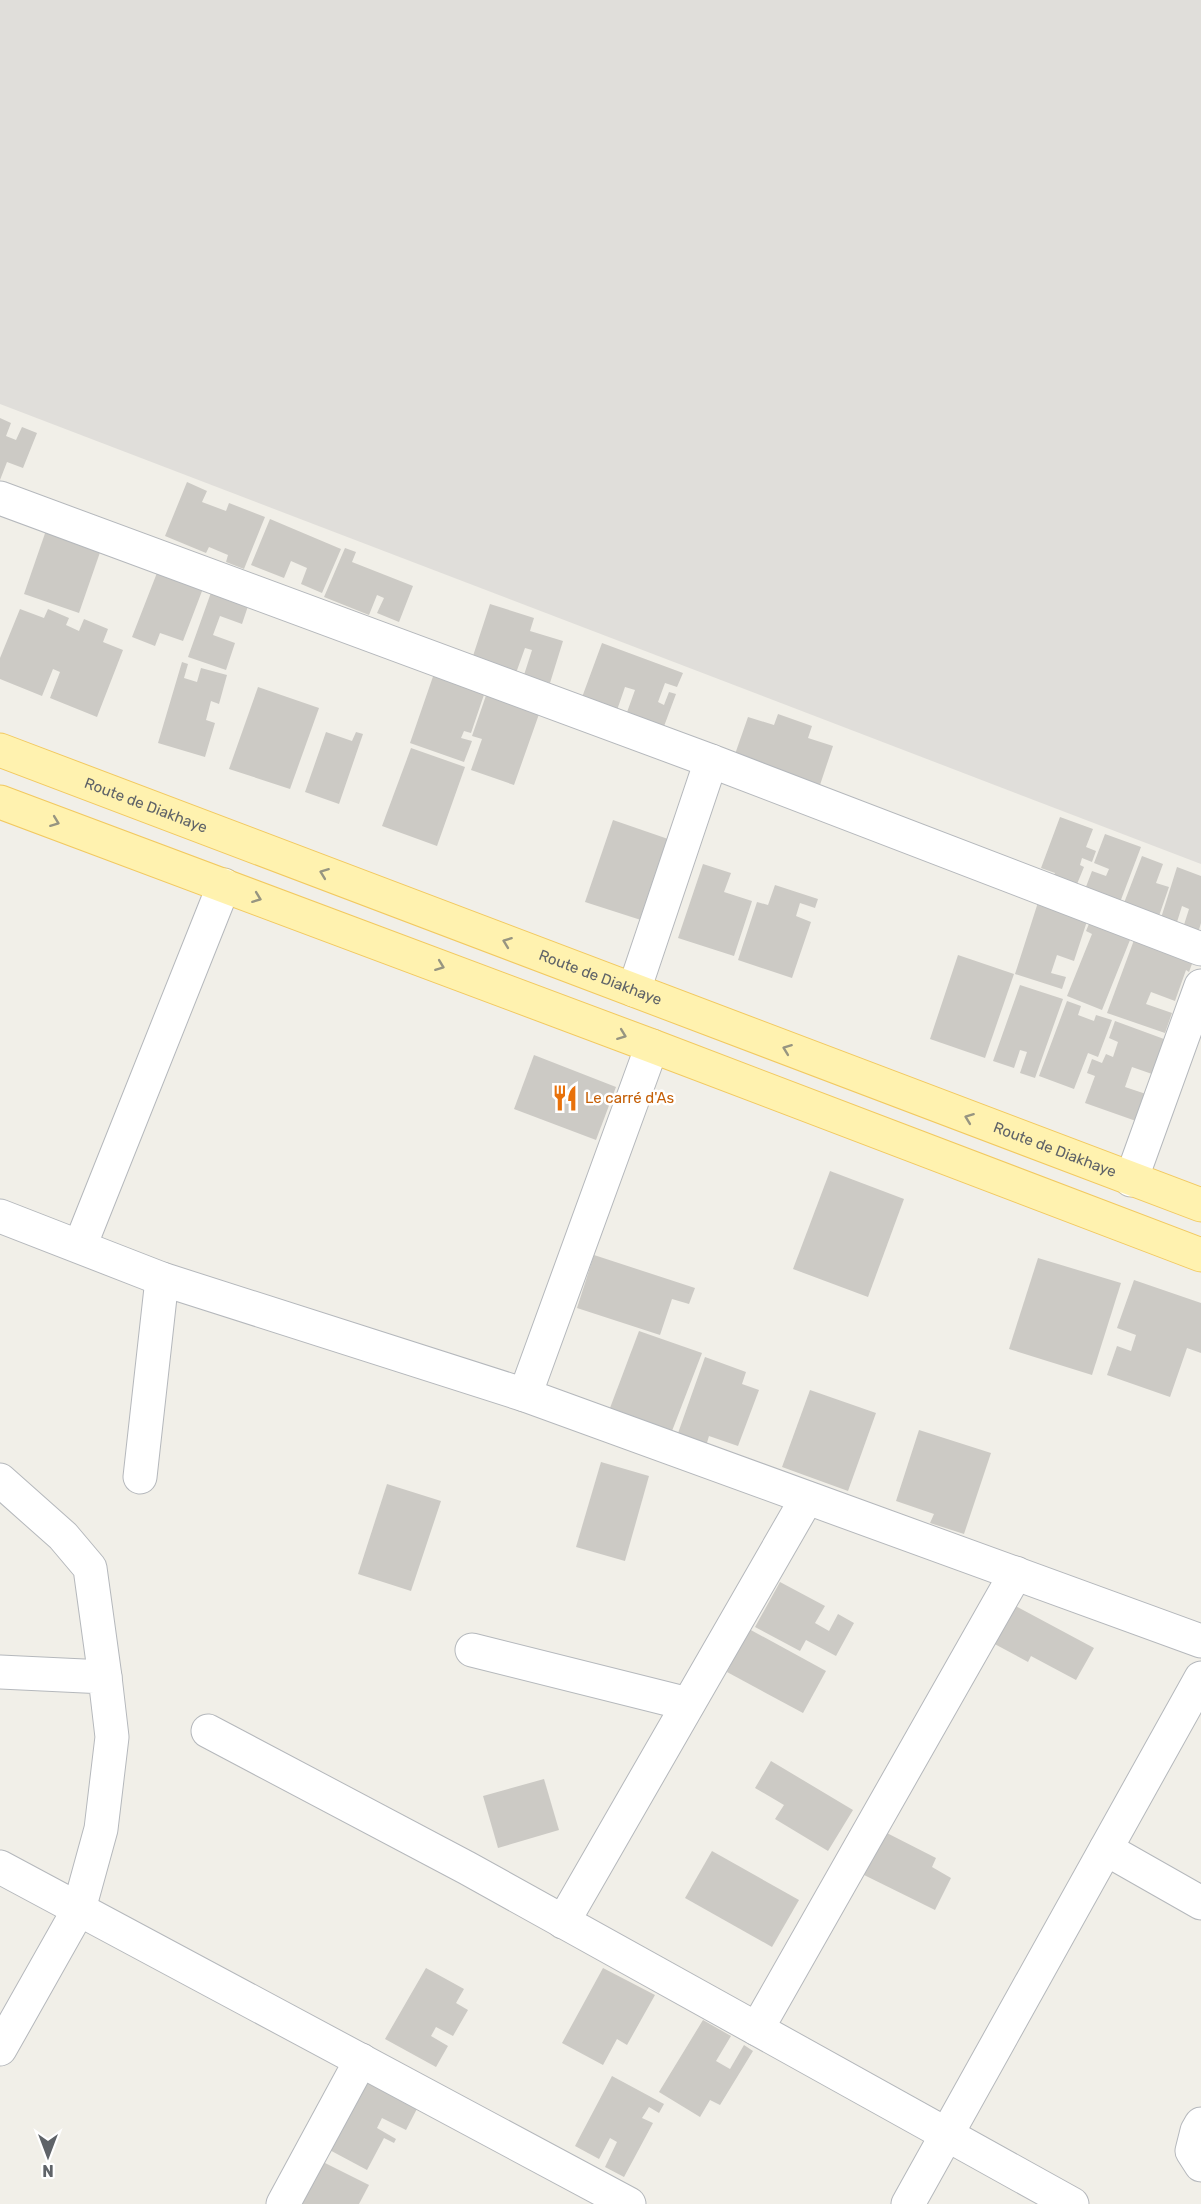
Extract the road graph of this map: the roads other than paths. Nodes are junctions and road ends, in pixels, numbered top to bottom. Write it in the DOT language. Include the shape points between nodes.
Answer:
graph roads {
  1 [pos="0,498"];
  2 [pos="0,750"];
  3 [pos="711,761"];
  4 [pos="0,802"];
  5 [pos="224,885"];
  6 [pos="1201,949"];
  7 [pos="1201,986"];
  8 [pos="634,990"];
  9 [pos="652,1046"];
  10 [pos="1131,1180"];
  11 [pos="1201,1205"];
  12 [pos="0,1216"];
  13 [pos="80,1246"];
  14 [pos="1201,1255"];
  15 [pos="162,1279"];
  16 [pos="525,1395"];
  17 [pos="140,1477"];
  18 [pos="0,1480"];
  19 [pos="807,1498"];
  20 [pos="1016,1573"];
  21 [pos="1201,1641"];
  22 [pos="472,1650"];
  23 [pos="0,1672"];
  24 [pos="105,1677"];
  25 [pos="1201,1678"];
  26 [pos="688,1704"];
  27 [pos="208,1731"];
  28 [pos="1106,1849"];
  29 [pos="0,1867"];
  30 [pos="1201,1903"];
  31 [pos="79,1909"];
  32 [pos="564,1922"];
  33 [pos="757,2029"];
  34 [pos="0,2049"];
  35 [pos="361,2060"];
  36 [pos="1201,2124"];
  37 [pos="947,2135"];
  38 [pos="1201,2165"];
  39 [pos="283,2204"];
  40 [pos="629,2204"];
  41 [pos="908,2204"];
  42 [pos="1072,2204"];
  1 -- 3 [label="street"];
  8 -- 2 [label="main road, Route de Diakhaye, one-way"];
  3 -- 6 [label="street"];
  3 -- 8 [label="street"];
  4 -- 5 [label="main road, one-way"];
  5 -- 9 [label="main road, one-way"];
  5 -- 13 [label="street"];
  7 -- 10 [label="street"];
  10 -- 8 [label="main road, Route de Diakhaye, one-way"];
  9 -- 14 [label="main road"];
  9 -- 16 [label="street"];
  10 -- 11 [label="main road, Route de Diakhaye"];
  12 -- 13 [label="street"];
  13 -- 15 [label="street"];
  15 -- 16 [label="street"];
  15 -- 17 [label="street"];
  16 -- 19 [label="street"];
  18 -- 24 [label="street" via="63,1536 90,1568"];
  19 -- 20 [label="street"];
  19 -- 26 [label="street"];
  20 -- 21 [label="street"];
  20 -- 33 [label="street"];
  22 -- 26 [label="street"];
  23 -- 24 [label="street"];
  24 -- 31 [label="street" via="112,1737 101,1829"];
  25 -- 28 [label="street"];
  26 -- 32 [label="street"];
  27 -- 32 [label="street"];
  28 -- 30 [label="street"];
  28 -- 37 [label="street"];
  29 -- 31 [label="street"];
  31 -- 34 [label="street"];
  31 -- 35 [label="street"];
  32 -- 33 [label="street"];
  33 -- 37 [label="street"];
  35 -- 39 [label="street"];
  35 -- 40 [label="street"];
  36 -- 38 [label="street" via="1192,2151"];
  37 -- 41 [label="street"];
  37 -- 42 [label="street"];
}
